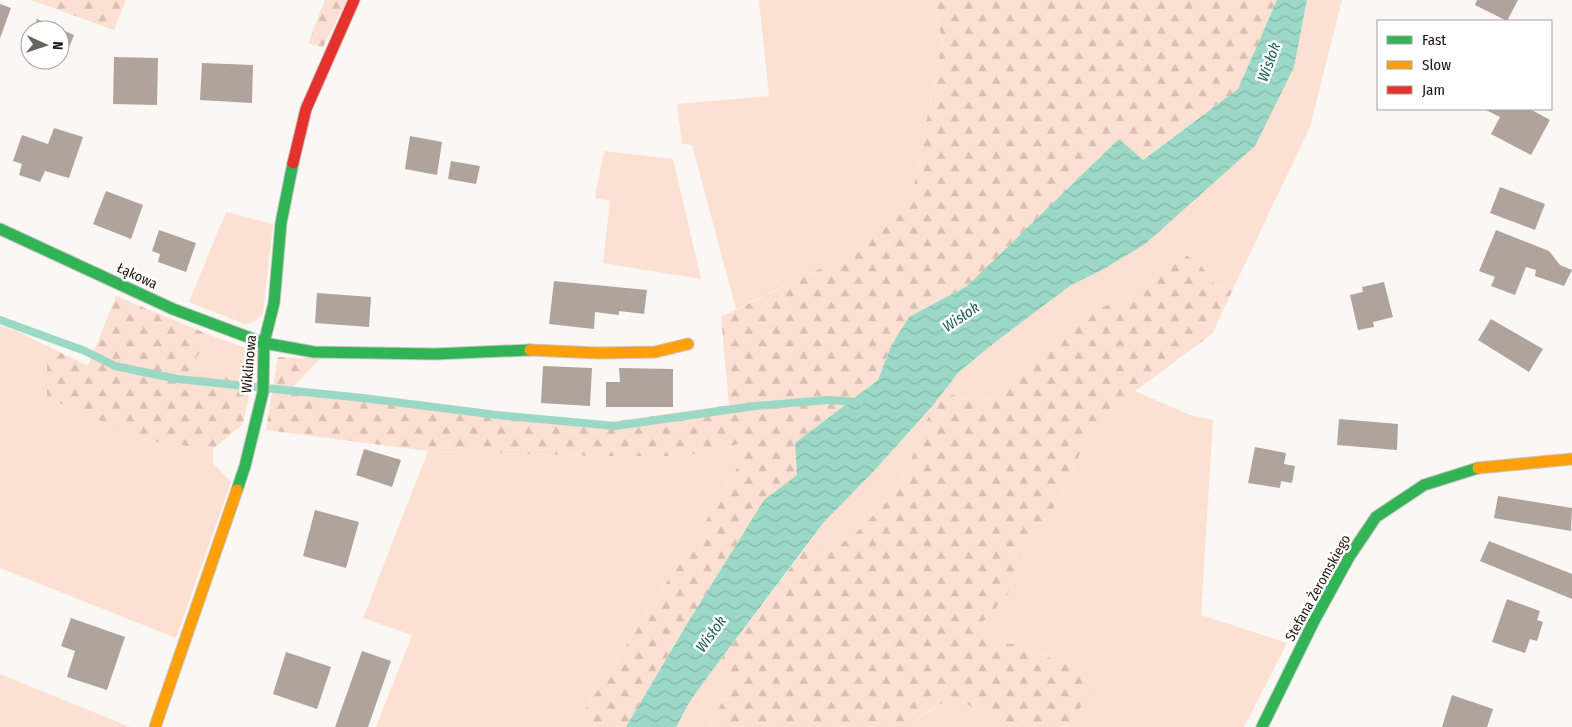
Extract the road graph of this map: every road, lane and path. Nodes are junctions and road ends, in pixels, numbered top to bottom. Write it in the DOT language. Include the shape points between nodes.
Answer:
graph roads {
  1 [pos="354,0"];
  2 [pos="0,228"];
  3 [pos="264,344"];
  4 [pos="688,344"];
  5 [pos="1572,459"];
  6 [pos="156,727"];
  7 [pos="1262,727"];
  1 -- 3 [label="street, Wiklinowa" via="306,109 281,223 274,302"];
  2 -- 3 [label="street, Łąkowa" via="173,310"];
  3 -- 4 [label="street, Łąkowa" via="314,352 436,354 524,350 655,352"];
  3 -- 6 [label="street, Wiklinowa" via="263,392 245,466"];
  5 -- 7 [label="street, Stefana Żeromskiego" via="1474,468 1424,485 1376,517 1349,557"];
}
